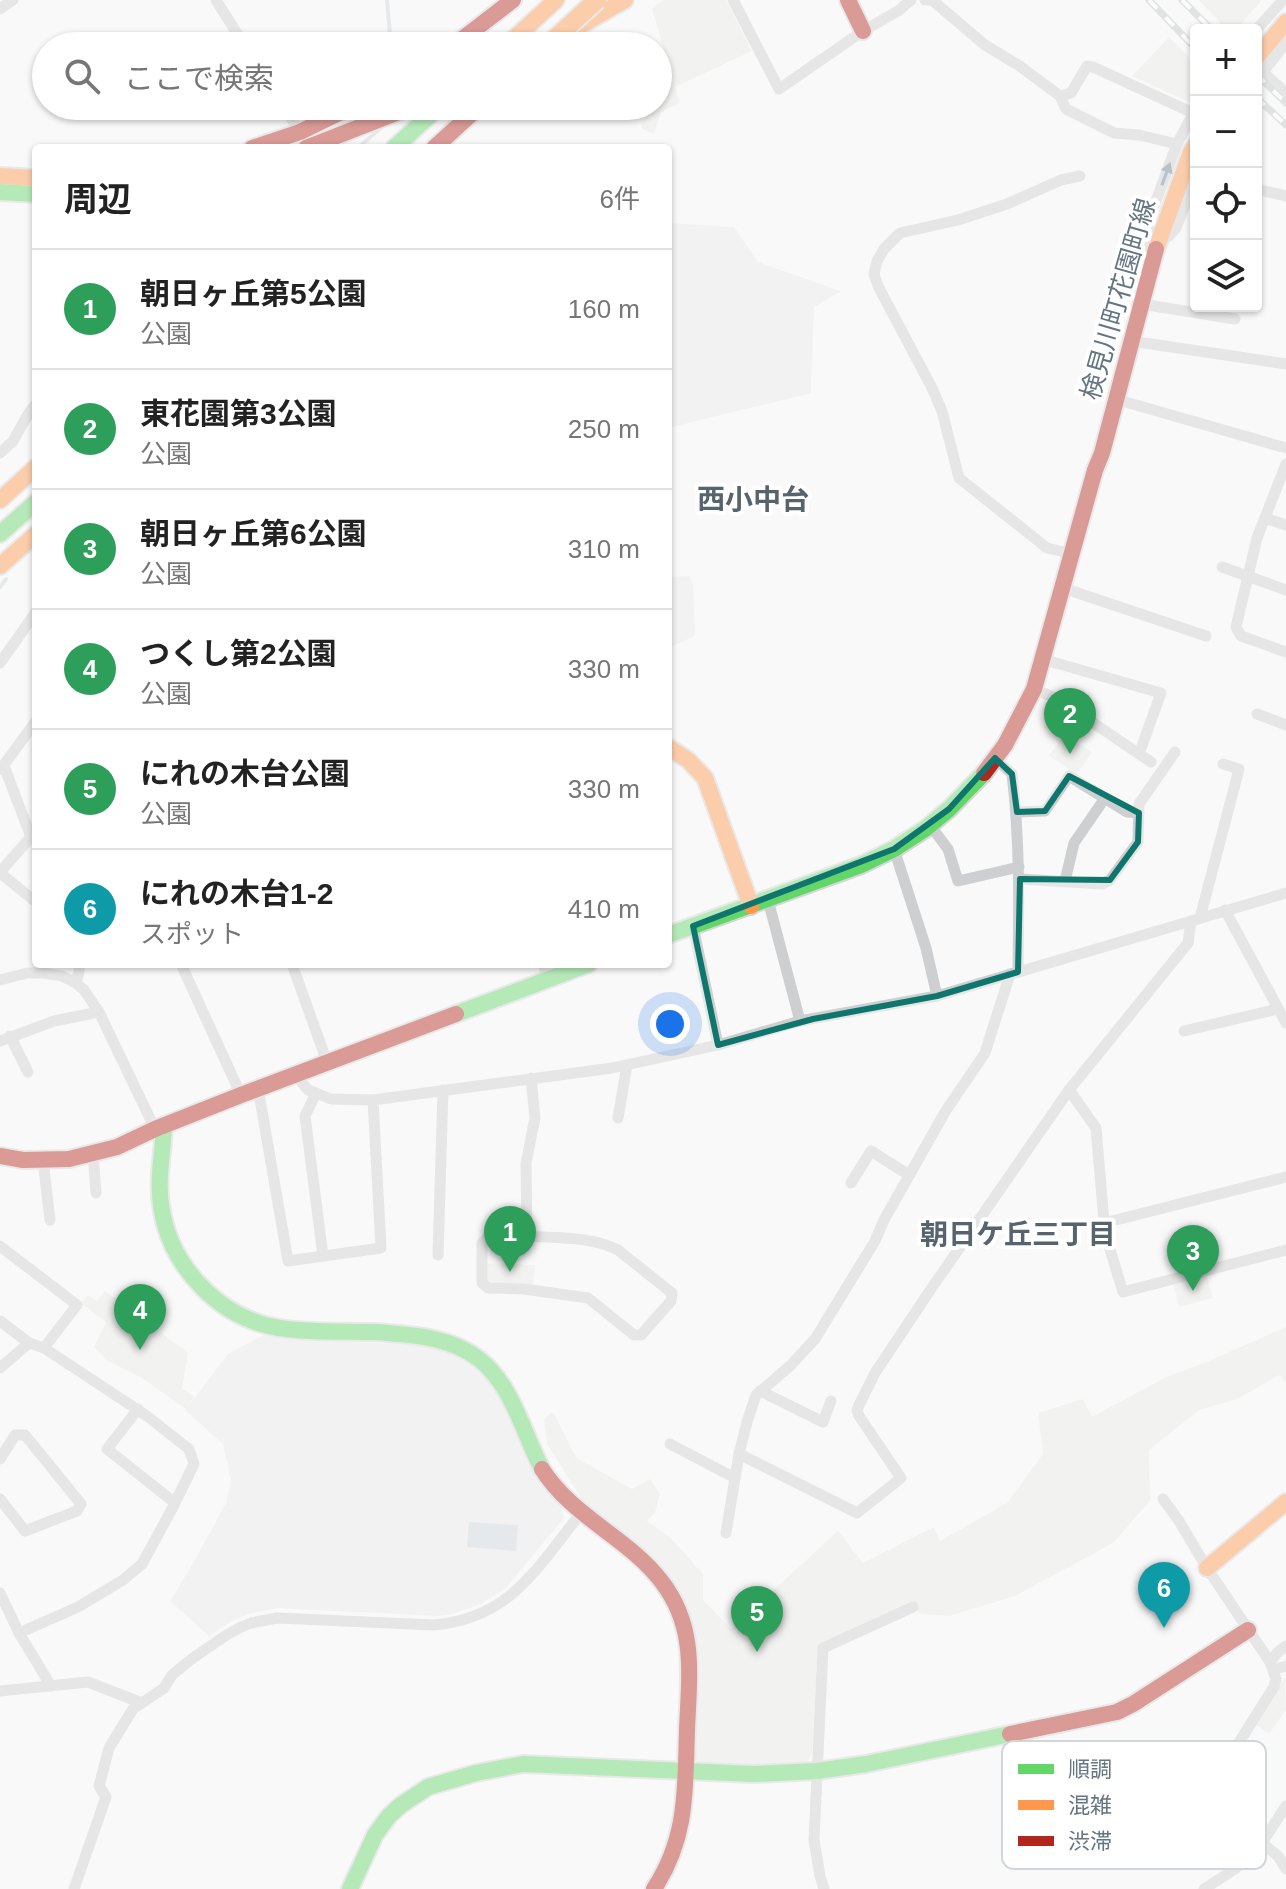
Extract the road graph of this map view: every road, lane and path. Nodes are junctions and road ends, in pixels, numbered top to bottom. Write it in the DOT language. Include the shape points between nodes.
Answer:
graph roads {
  1 [pos="13,0"];
  2 [pos="216,0"];
  3 [pos="513,0"];
  4 [pos="556,0"];
  5 [pos="597,0"];
  6 [pos="625,0"];
  7 [pos="733,0"];
  8 [pos="848,0"];
  9 [pos="911,0"];
  10 [pos="925,0"];
  11 [pos="1283,0"];
  12 [pos="0,9"];
  13 [pos="1286,22"];
  14 [pos="1261,24"];
  15 [pos="863,31"];
  16 [pos="236,32"];
  17 [pos="471,32"];
  18 [pos="521,32"];
  19 [pos="561,32"];
  20 [pos="569,32"];
  21 [pos="1286,43"];
  22 [pos="1262,59"];
  23 [pos="1262,62"];
  24 [pos="1262,69"];
  25 [pos="1286,93"];
  26 [pos="1060,96"];
  27 [pos="1190,109"];
  28 [pos="291,120"];
  29 [pos="336,120"];
  30 [pos="374,120"];
  31 [pos="425,120"];
  32 [pos="465,120"];
  33 [pos="1190,120"];
  34 [pos="306,144"];
  35 [pos="398,144"];
  36 [pos="438,144"];
  37 [pos="1177,144"];
  38 [pos="1190,155"];
  39 [pos="0,176"];
  40 [pos="1080,176"];
  41 [pos="32,178"];
  42 [pos="1262,190"];
  43 [pos="0,192"];
  44 [pos="1190,192"];
  45 [pos="32,194"];
  46 [pos="1286,196"];
  47 [pos="1161,237"];
  48 [pos="1148,277"];
  49 [pos="1141,304"];
  50 [pos="1235,319"];
  51 [pos="1131,341"];
  52 [pos="1286,364"];
  53 [pos="1115,399"];
  54 [pos="32,409"];
  55 [pos="1286,448"];
  56 [pos="0,453"];
  57 [pos="1286,464"];
  58 [pos="32,471"];
  59 [pos="0,500"];
  60 [pos="32,506"];
  61 [pos="1265,518"];
  62 [pos="1286,525"];
  63 [pos="0,534"];
  64 [pos="32,538"];
  65 [pos="1073,554"];
  66 [pos="0,566"];
  67 [pos="1222,567"];
  68 [pos="1249,577"];
  69 [pos="1063,588"];
  70 [pos="1286,590"];
  71 [pos="32,618"];
  72 [pos="1206,636"];
  73 [pos="1286,652"];
  74 [pos="1042,659"];
  75 [pos="0,663"];
  76 [pos="1034,689"];
  77 [pos="1257,714"];
  78 [pos="1286,725"];
  79 [pos="32,727"];
  80 [pos="672,750"];
  81 [pos="1175,752"];
  82 [pos="1139,754"];
  83 [pos="995,758"];
  84 [pos="1151,762"];
  85 [pos="1223,764"];
  86 [pos="2,768"];
  87 [pos="1105,798"];
  88 [pos="1017,812"];
  89 [pos="1139,813"];
  90 [pos="930,825"];
  91 [pos="894,849"];
  92 [pos="0,873"];
  93 [pos="1019,873"];
  94 [pos="1065,881"];
  95 [pos="1286,893"];
  96 [pos="32,899"];
  97 [pos="759,903"];
  98 [pos="1225,910"];
  99 [pos="1195,919"];
  100 [pos="693,926"];
  101 [pos="672,934"];
  102 [pos="79,968"];
  103 [pos="183,968"];
  104 [pos="293,968"];
  105 [pos="567,968"];
  106 [pos="545,972"];
  107 [pos="1014,973"];
  108 [pos="0,980"];
  109 [pos="76,983"];
  110 [pos="937,996"];
  111 [pos="1278,1009"];
  112 [pos="99,1012"];
  113 [pos="800,1021"];
  114 [pos="1286,1023"];
  115 [pos="1184,1031"];
  116 [pos="5,1039"];
  117 [pos="718,1045"];
  118 [pos="327,1062"];
  119 [pos="627,1065"];
  120 [pos="28,1072"];
  121 [pos="295,1074"];
  122 [pos="531,1078"];
  123 [pos="443,1090"];
  124 [pos="1069,1090"];
  125 [pos="250,1091"];
  126 [pos="316,1093"];
  127 [pos="373,1100"];
  128 [pos="618,1118"];
  129 [pos="159,1128"];
  130 [pos="93,1153"];
  131 [pos="0,1156"];
  132 [pos="43,1160"];
  133 [pos="909,1175"];
  134 [pos="1286,1177"];
  135 [pos="851,1183"];
  136 [pos="96,1193"];
  137 [pos="50,1220"];
  138 [pos="1104,1223"];
  139 [pos="527,1236"];
  140 [pos="0,1246"];
  141 [pos="1286,1250"];
  142 [pos="438,1255"];
  143 [pos="323,1256"];
  144 [pos="0,1321"];
  145 [pos="29,1343"];
  146 [pos="44,1348"];
  147 [pos="0,1368"];
  148 [pos="760,1391"];
  149 [pos="831,1401"];
  150 [pos="138,1409"];
  151 [pos="670,1444"];
  152 [pos="739,1454"];
  153 [pos="0,1459"];
  154 [pos="735,1478"];
  155 [pos="0,1499"];
  156 [pos="1163,1499"];
  157 [pos="1286,1502"];
  158 [pos="175,1503"];
  159 [pos="582,1512"];
  160 [pos="726,1533"];
  161 [pos="1207,1568"];
  162 [pos="0,1593"];
  163 [pos="913,1607"];
  164 [pos="1248,1630"];
  165 [pos="19,1633"];
  166 [pos="1286,1646"];
  167 [pos="1277,1666"];
  168 [pos="51,1686"];
  169 [pos="0,1691"];
  170 [pos="142,1703"];
  171 [pos="1240,1741"];
  172 [pos="817,1771"];
  173 [pos="684,1772"];
  174 [pos="1286,1806"];
  175 [pos="1266,1837"];
  176 [pos="1266,1846"];
  177 [pos="1235,1869"];
  178 [pos="1286,1869"];
  179 [pos="74,1889"];
  180 [pos="350,1889"];
  181 [pos="654,1889"];
  182 [pos="824,1889"];
  183 [pos="1204,1889"];
  1 -- 12 [label="street"];
  2 -- 16 [label="street"];
  3 -- 17 [label="main road"];
  4 -- 18 [label="main road"];
  5 -- 19 [label="main road, bridge"];
  6 -- 20 [label="main road"];
  7 -- 15 [label="street" via="779,89"];
  8 -- 15 [label="main road"];
  9 -- 15 [label="street"];
  10 -- 26 [label="street" via="932,0 985,45"];
  11 -- 14 [label="street"];
  13 -- 22 [label="main road"];
  21 -- 23 [label="street"];
  24 -- 25 [label="street"];
  26 -- 27 [label="street" via="1071,93 1087,66"];
  26 -- 37 [label="street" via="1066,109 1114,133"];
  28 -- 34 [label="street"];
  29 -- 34 [label="main road"];
  30 -- 34 [label="main road"];
  31 -- 35 [label="main road"];
  32 -- 36 [label="main road"];
  33 -- 37 [label="street"];
  48 -- 37 [label="street, one-way" via="1150,217"];
  38 -- 47 [label="main road, 検見川町花園町線"];
  39 -- 41 [label="main road"];
  40 -- 65 [label="street" via="958,220 900,233 884,249 874,274 942,411 959,478 1047,548"];
  42 -- 46 [label="street"];
  43 -- 45 [label="main road"];
  44 -- 47 [label="street" via="1176,228"];
  47 -- 48 [label="main road, 検見川町花園町線"];
  48 -- 49 [label="main road, 検見川町花園町線"];
  49 -- 50 [label="street"];
  49 -- 51 [label="main road, 検見川町花園町線"];
  51 -- 52 [label="street"];
  51 -- 53 [label="main road, 検見川町花園町線"];
  53 -- 55 [label="street"];
  53 -- 65 [label="main road, 検見川町花園町線"];
  54 -- 56 [label="street"];
  57 -- 61 [label="street"];
  58 -- 59 [label="main road"];
  60 -- 63 [label="main road"];
  61 -- 62 [label="street"];
  61 -- 68 [label="street"];
  64 -- 66 [label="main road"];
  65 -- 69 [label="main road, 検見川町花園町線"];
  67 -- 68 [label="street"];
  68 -- 70 [label="street"];
  68 -- 73 [label="street" via="1236,627 1241,636"];
  69 -- 72 [label="street"];
  69 -- 74 [label="main road, 検見川町花園町線"];
  71 -- 75 [label="street"];
  74 -- 76 [label="main road, 検見川町花園町線"];
  74 -- 82 [label="street" via="1161,693"];
  76 -- 82 [label="street" via="1058,699"];
  76 -- 83 [label="main road, 検見川町花園町線"];
  77 -- 78 [label="street"];
  79 -- 86 [label="street"];
  80 -- 97 [label="main road" via="705,778"];
  81 -- 89 [label="street" via="1139,804"];
  82 -- 84 [label="street"];
  83 -- 88 [label="street" via="1012,774"];
  83 -- 90 [label="main road, 検見川町花園町線"];
  85 -- 99 [label="street" via="1239,769"];
  86 -- 92 [label="street" via="31,837"];
  87 -- 88 [label="street" via="1069,776 1045,811"];
  87 -- 89 [label="street"];
  87 -- 94 [label="street" via="1074,843"];
  88 -- 93 [label="street"];
  89 -- 94 [label="street" via="1138,842 1110,880"];
  90 -- 91 [label="main road, 検見川町花園町線"];
  90 -- 93 [label="street" via="948,849 958,881"];
  91 -- 97 [label="main road, 検見川町花園町線"];
  91 -- 110 [label="street"];
  92 -- 96 [label="street"];
  93 -- 94 [label="street"];
  93 -- 107 [label="street"];
  95 -- 98 [label="street"];
  97 -- 100 [label="main road, 検見川町花園町線"];
  97 -- 113 [label="street"];
  98 -- 99 [label="street"];
  98 -- 111 [label="street"];
  99 -- 107 [label="street"];
  99 -- 124 [label="street" via="1188,943"];
  100 -- 101 [label="main road, 検見川町花園町線"];
  100 -- 117 [label="street"];
  102 -- 109 [label="street"];
  103 -- 125 [label="street"];
  104 -- 118 [label="street"];
  105 -- 106 [label="main road"];
  106 -- 118 [label="main road"];
  107 -- 110 [label="street"];
  107 -- 133 [label="street" via="985,1053"];
  108 -- 109 [label="street" via="43,973"];
  109 -- 112 [label="street"];
  110 -- 113 [label="street"];
  111 -- 114 [label="street"];
  111 -- 115 [label="street"];
  112 -- 116 [label="street"];
  112 -- 129 [label="street"];
  113 -- 117 [label="street"];
  116 -- 120 [label="street"];
  117 -- 119 [label="street"];
  118 -- 121 [label="main road"];
  119 -- 122 [label="street"];
  119 -- 128 [label="street"];
  121 -- 125 [label="main road"];
  121 -- 126 [label="street"];
  122 -- 123 [label="street"];
  122 -- 139 [label="street" via="535,1118 526,1163"];
  123 -- 127 [label="street"];
  123 -- 142 [label="street"];
  124 -- 138 [label="street" via="1096,1128"];
  124 -- 152 [label="street" via="931,1289 860,1403 859,1416 901,1478 857,1513"];
  125 -- 129 [label="main road"];
  125 -- 143 [label="street" via="288,1261"];
  126 -- 127 [label="street" via="331,1099"];
  126 -- 143 [label="street" via="305,1116"];
  127 -- 143 [label="street" via="381,1248"];
  129 -- 130 [label="main road"];
  129 -- 159 [label="main road" via="164,1222 181,1262 205,1292 238,1314 273,1326 425,1336 469,1352 500,1380 547,1477"];
  130 -- 132 [label="main road"];
  130 -- 136 [label="street"];
  131 -- 132 [label="main road"];
  132 -- 137 [label="street"];
  133 -- 135 [label="street" via="871,1151"];
  133 -- 148 [label="street" via="815,1339"];
  134 -- 138 [label="street"];
  138 -- 141 [label="street" via="1123,1292"];
  139 -- 139 [label="street" via="488,1237 482,1243 482,1283 488,1288 588,1298 634,1335 641,1335 671,1301 672,1293 608,1245"];
  140 -- 146 [label="street" via="77,1305"];
  144 -- 145 [label="street"];
  145 -- 146 [label="street"];
  145 -- 147 [label="street"];
  146 -- 150 [label="street"];
  148 -- 149 [label="street" via="823,1422"];
  148 -- 152 [label="street"];
  150 -- 158 [label="street" via="189,1449 194,1464"];
  150 -- 158 [label="street" via="107,1449"];
  151 -- 154 [label="street"];
  152 -- 154 [label="street"];
  153 -- 155 [label="street" via="15,1435 25,1435 81,1504 77,1511 25,1531"];
  154 -- 160 [label="street"];
  156 -- 161 [label="street"];
  157 -- 161 [label="main road"];
  158 -- 165 [label="street" via="142,1564 123,1580"];
  159 -- 170 [label="street" via="519,1589 483,1614 434,1625 277,1618 251,1623 193,1658"];
  159 -- 173 [label="main road" via="656,1575 680,1614 690,1664"];
  161 -- 164 [label="street"];
  162 -- 165 [label="street"];
  163 -- 172 [label="street" via="823,1648"];
  164 -- 167 [label="street"];
  164 -- 172 [label="main road" via="1117,1712"];
  165 -- 168 [label="street"];
  166 -- 167 [label="street" via="1278,1652"];
  167 -- 171 [label="street" via="1274,1687"];
  168 -- 169 [label="street"];
  168 -- 170 [label="street" via="88,1682"];
  170 -- 179 [label="street" via="109,1748 99,1786 106,1797"];
  172 -- 173 [label="main road"];
  172 -- 182 [label="street" via="814,1840"];
  173 -- 180 [label="main road" via="523,1764 428,1787 389,1816"];
  173 -- 181 [label="main road" via="680,1831"];
  174 -- 175 [label="street"];
  176 -- 178 [label="street"];
  177 -- 183 [label="street"];
}
